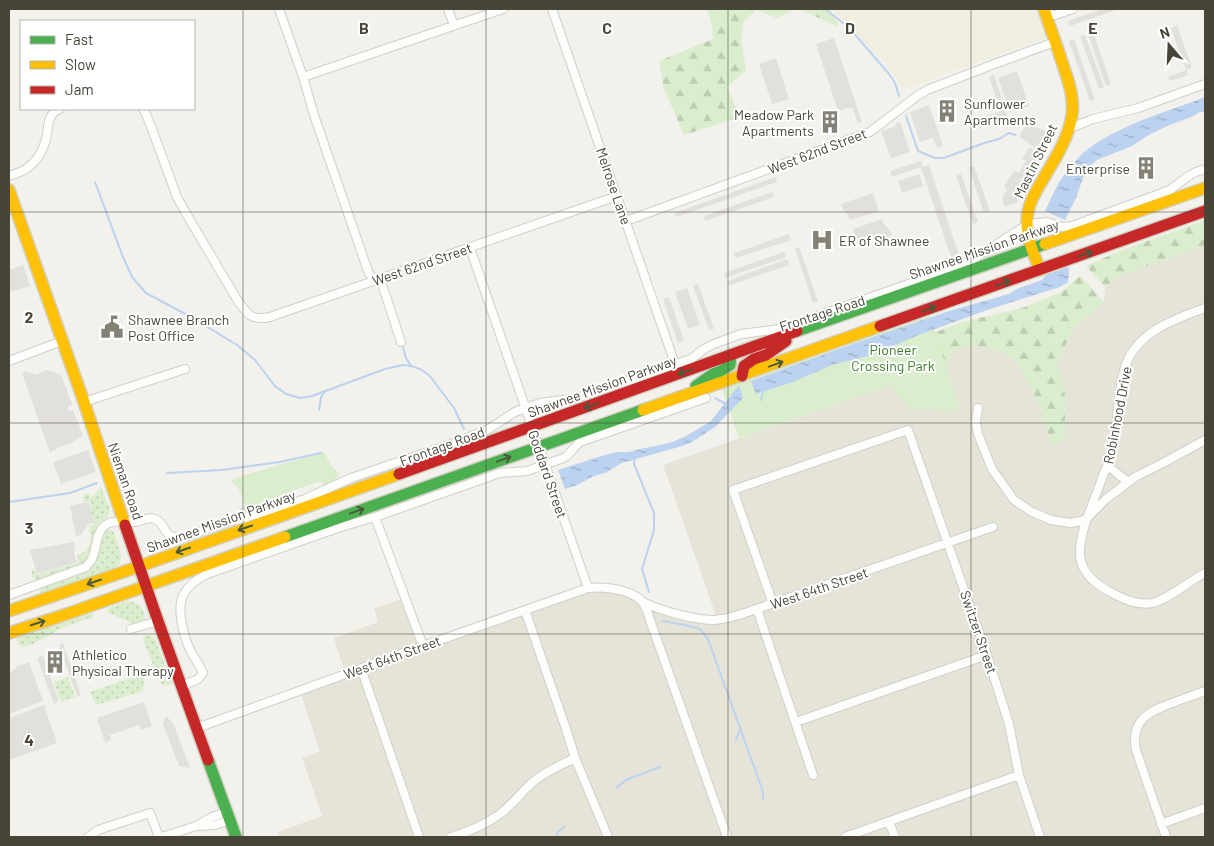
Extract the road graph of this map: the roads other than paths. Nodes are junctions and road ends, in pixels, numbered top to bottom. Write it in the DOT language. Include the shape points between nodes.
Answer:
graph roads {
  1 [pos="279,9"];
  2 [pos="448,9"];
  3 [pos="503,9"];
  4 [pos="552,9"];
  5 [pos="1069,9"];
  6 [pos="1046,10"];
  7 [pos="454,26"];
  8 [pos="1055,42"];
  9 [pos="303,77"];
  10 [pos="1205,84"];
  11 [pos="56,110"];
  12 [pos="143,110"];
  13 [pos="1068,129"];
  14 [pos="1205,169"];
  15 [pos="9,176"];
  16 [pos="1205,188"];
  17 [pos="9,190"];
  18 [pos="617,196"];
  19 [pos="1205,211"];
  20 [pos="626,221"];
  21 [pos="1028,224"];
  22 [pos="470,248"];
  23 [pos="1032,248"];
  24 [pos="1040,270"];
  25 [pos="377,280"];
  26 [pos="1205,308"];
  27 [pos="801,330"];
  28 [pos="62,340"];
  29 [pos="725,340"];
  30 [pos="401,342"];
  31 [pos="731,355"];
  32 [pos="9,361"];
  33 [pos="675,364"];
  34 [pos="185,369"];
  35 [pos="742,376"];
  36 [pos="722,383"];
  37 [pos="680,397"];
  38 [pos="706,398"];
  39 [pos="84,402"];
  40 [pos="525,408"];
  41 [pos="978,408"];
  42 [pos="532,427"];
  43 [pos="1205,440"];
  44 [pos="538,447"];
  45 [pos="545,465"];
  46 [pos="1108,466"];
  47 [pos="1128,482"];
  48 [pos="1088,517"];
  49 [pos="376,518"];
  50 [pos="125,522"];
  51 [pos="993,527"];
  52 [pos="947,543"];
  53 [pos="140,566"];
  54 [pos="1205,573"];
  55 [pos="146,586"];
  56 [pos="31,587"];
  57 [pos="588,588"];
  58 [pos="9,595"];
  59 [pos="36,602"];
  60 [pos="643,602"];
  61 [pos="773,604"];
  62 [pos="757,609"];
  63 [pos="525,610"];
  64 [pos="9,611"];
  65 [pos="158,621"];
  66 [pos="131,628"];
  67 [pos="9,633"];
  68 [pos="423,646"];
  69 [pos="987,655"];
  70 [pos="361,668"];
  71 [pos="182,686"];
  72 [pos="1205,691"];
  73 [pos="796,722"];
  74 [pos="197,728"];
  75 [pos="575,758"];
  76 [pos="813,775"];
  77 [pos="1019,775"];
  78 [pos="1205,808"];
  79 [pos="228,816"];
  80 [pos="889,822"];
  81 [pos="1161,824"];
  82 [pos="88,837"];
  83 [pos="160,837"];
  84 [pos="236,837"];
  85 [pos="419,837"];
  86 [pos="450,837"];
  87 [pos="608,837"];
  88 [pos="727,837"];
  89 [pos="844,837"];
  90 [pos="895,837"];
  91 [pos="1040,837"];
  92 [pos="1166,837"];
  1 -- 9 [label="street"];
  2 -- 7 [label="street"];
  3 -- 7 [label="street"];
  4 -- 18 [label="street, Melrose Lane"];
  5 -- 6 [label="street" via="1055,16"];
  6 -- 8 [label="main road, Mastin Street"];
  7 -- 9 [label="street"];
  8 -- 13 [label="main road, Mastin Street" via="1071,93 1072,116"];
  8 -- 20 [label="street, West 62nd Street" via="927,90 870,132"];
  9 -- 25 [label="street" via="369,274"];
  10 -- 13 [label="street"];
  11 -- 15 [label="street" via="47,125 47,138 35,162"];
  12 -- 25 [label="street, West 62nd Street" via="177,197 250,316 270,317"];
  13 -- 21 [label="main road, Mastin Street" via="1028,207"];
  14 -- 21 [label="street" via="1170,190 1072,226 1047,222"];
  16 -- 23 [label="main road, Shawnee Mission Parkway"];
  17 -- 28 [label="main road, Nieman Road"];
  18 -- 20 [label="street, Melrose Lane"];
  18 -- 22 [label="street, West 62nd Street"];
  24 -- 19 [label="main road, one-way"];
  20 -- 33 [label="street, Melrose Lane"];
  21 -- 23 [label="main road, Mastin Street"];
  21 -- 29 [label="street, Frontage Road" via="960,266 780,329 751,332"];
  22 -- 25 [label="street, West 62nd Street"];
  22 -- 40 [label="street, Goddard Street"];
  23 -- 24 [label="main road, Mastin Street"];
  23 -- 27 [label="main road, Shawnee Mission Parkway"];
  35 -- 24 [label="main road, one-way"];
  25 -- 30 [label="street" via="382,284"];
  26 -- 46 [label="street, Robinhood Drive" via="1152,332 1126,363"];
  27 -- 31 [label="main road, Shawnee Mission Parkway"];
  27 -- 35 [label="main road" via="744,366"];
  28 -- 32 [label="street"];
  28 -- 39 [label="main road, Nieman Road"];
  29 -- 31 [label="street"];
  29 -- 33 [label="street, Frontage Road"];
  31 -- 37 [label="main road" via="730,365"];
  31 -- 42 [label="main road, Shawnee Mission Parkway, one-way"];
  33 -- 40 [label="street, Frontage Road" via="571,399"];
  34 -- 39 [label="street"];
  35 -- 36 [label="main road"];
  36 -- 37 [label="main road"];
  36 -- 38 [label="main road"];
  37 -- 44 [label="main road"];
  38 -- 45 [label="street" via="580,442 567,456"];
  39 -- 50 [label="main road, Nieman Road"];
  40 -- 42 [label="street, Goddard Street"];
  40 -- 50 [label="street, Frontage Road" via="487,430 454,443 351,478 305,499 182,538 170,536 160,522 152,518"];
  41 -- 48 [label="street" via="978,434 987,458 1014,500 1051,520 1070,523"];
  42 -- 44 [label="street, Goddard Street"];
  42 -- 53 [label="main road, Shawnee Mission Parkway, one-way"];
  43 -- 47 [label="street"];
  44 -- 45 [label="street, Goddard Street"];
  55 -- 44 [label="main road, one-way"];
  45 -- 49 [label="street" via="500,474"];
  45 -- 57 [label="street, Goddard Street"];
  46 -- 47 [label="street"];
  46 -- 48 [label="street, Robinhood Drive"];
  47 -- 48 [label="street"];
  48 -- 54 [label="street, Robinhood Drive" via="1080,546 1082,566 1096,584 1122,599 1134,603 1155,602"];
  49 -- 68 [label="street"];
  49 -- 71 [label="street" via="338,528 196,580 183,594 181,614 189,646 203,673"];
  50 -- 53 [label="main road, Nieman Road"];
  50 -- 56 [label="street, Frontage Road" via="110,523 100,529 86,567"];
  51 -- 52 [label="street, West 64th Street"];
  52 -- 61 [label="street, West 64th Street"];
  52 -- 61 [label="street, Switzer Street" via="908,430 733,490"];
  52 -- 69 [label="street, Switzer Street"];
  53 -- 55 [label="main road, Nieman Road"];
  53 -- 59 [label="main road, Shawnee Mission Parkway, one-way"];
  55 -- 65 [label="main road, Nieman Road"];
  67 -- 55 [label="main road, one-way"];
  56 -- 58 [label="street, Frontage Road"];
  56 -- 59 [label="street"];
  57 -- 60 [label="street, West 64th Street" via="617,589"];
  57 -- 63 [label="street, West 64th Street"];
  59 -- 64 [label="main road, Shawnee Mission Parkway"];
  60 -- 62 [label="street, West 64th Street" via="706,620"];
  60 -- 88 [label="street"];
  61 -- 62 [label="street, West 64th Street"];
  62 -- 73 [label="street"];
  63 -- 68 [label="street, West 64th Street"];
  63 -- 75 [label="street"];
  65 -- 66 [label="street"];
  65 -- 71 [label="main road, Nieman Road"];
  68 -- 70 [label="street, West 64th Street"];
  69 -- 73 [label="street"];
  69 -- 77 [label="street, Switzer Street" via="1009,724"];
  70 -- 74 [label="street, West 64th Street"];
  70 -- 85 [label="street"];
  71 -- 74 [label="main road, Nieman Road"];
  72 -- 81 [label="street" via="1152,711 1138,725 1136,750"];
  73 -- 76 [label="street"];
  74 -- 79 [label="main road, Nieman Road"];
  75 -- 86 [label="street" via="533,782 497,816"];
  75 -- 87 [label="street"];
  77 -- 80 [label="street"];
  77 -- 91 [label="street, Switzer Street"];
  78 -- 81 [label="street"];
  79 -- 83 [label="street" via="212,817 196,826"];
  79 -- 84 [label="main road, Nieman Road"];
  80 -- 89 [label="street"];
  80 -- 90 [label="street"];
  81 -- 92 [label="street"];
  82 -- 83 [label="street" via="98,830 150,813"];
}
